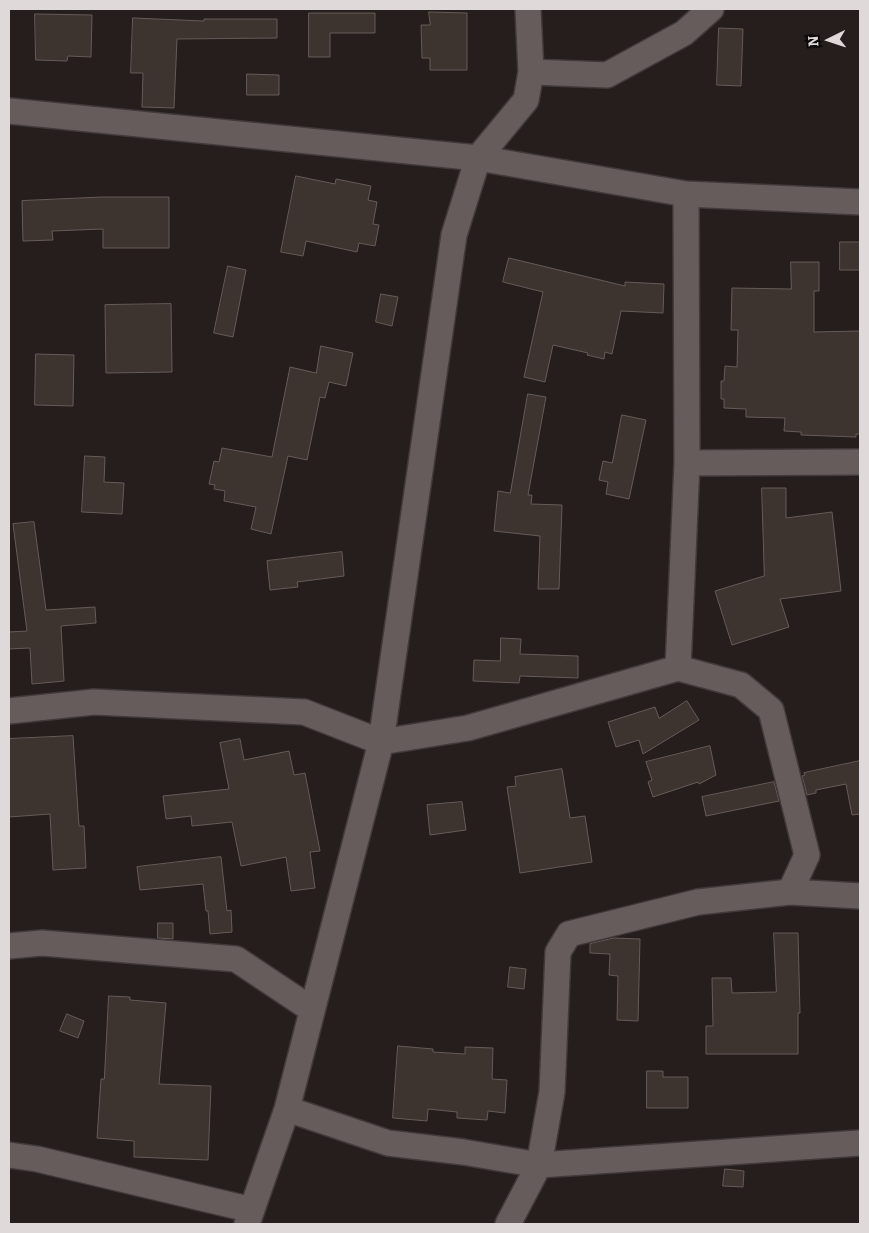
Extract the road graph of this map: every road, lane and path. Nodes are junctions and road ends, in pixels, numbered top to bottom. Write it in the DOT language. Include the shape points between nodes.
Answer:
graph roads {
  1 [pos="528,9"];
  2 [pos="711,9"];
  3 [pos="531,72"];
  4 [pos="9,111"];
  5 [pos="478,158"];
  6 [pos="686,194"];
  7 [pos="860,202"];
  8 [pos="860,462"];
  9 [pos="687,463"];
  10 [pos="678,668"];
  11 [pos="9,711"];
  12 [pos="381,742"];
  13 [pos="790,892"];
  14 [pos="860,896"];
  15 [pos="9,946"];
  16 [pos="312,1009"];
  17 [pos="286,1109"];
  18 [pos="860,1143"];
  19 [pos="9,1156"];
  20 [pos="539,1165"];
  21 [pos="249,1217"];
  22 [pos="508,1224"];
  1 -- 3 [label="street"];
  2 -- 3 [label="street" via="684,33 607,75"];
  3 -- 5 [label="street" via="526,100"];
  4 -- 5 [label="street"];
  5 -- 6 [label="street"];
  5 -- 12 [label="street" via="454,235"];
  6 -- 7 [label="street"];
  6 -- 9 [label="street"];
  8 -- 9 [label="street"];
  9 -- 10 [label="street"];
  10 -- 12 [label="street" via="468,728"];
  10 -- 13 [label="street" via="741,685 771,710 807,855"];
  11 -- 12 [label="street" via="94,702 304,712"];
  12 -- 16 [label="street"];
  13 -- 14 [label="street"];
  13 -- 20 [label="street" via="698,902 569,934 558,952 552,1092"];
  15 -- 16 [label="street" via="42,943 236,959"];
  16 -- 17 [label="street"];
  17 -- 20 [label="street" via="388,1143"];
  17 -- 21 [label="street"];
  18 -- 20 [label="street"];
  19 -- 21 [label="street" via="37,1159"];
  20 -- 22 [label="street"];
}
